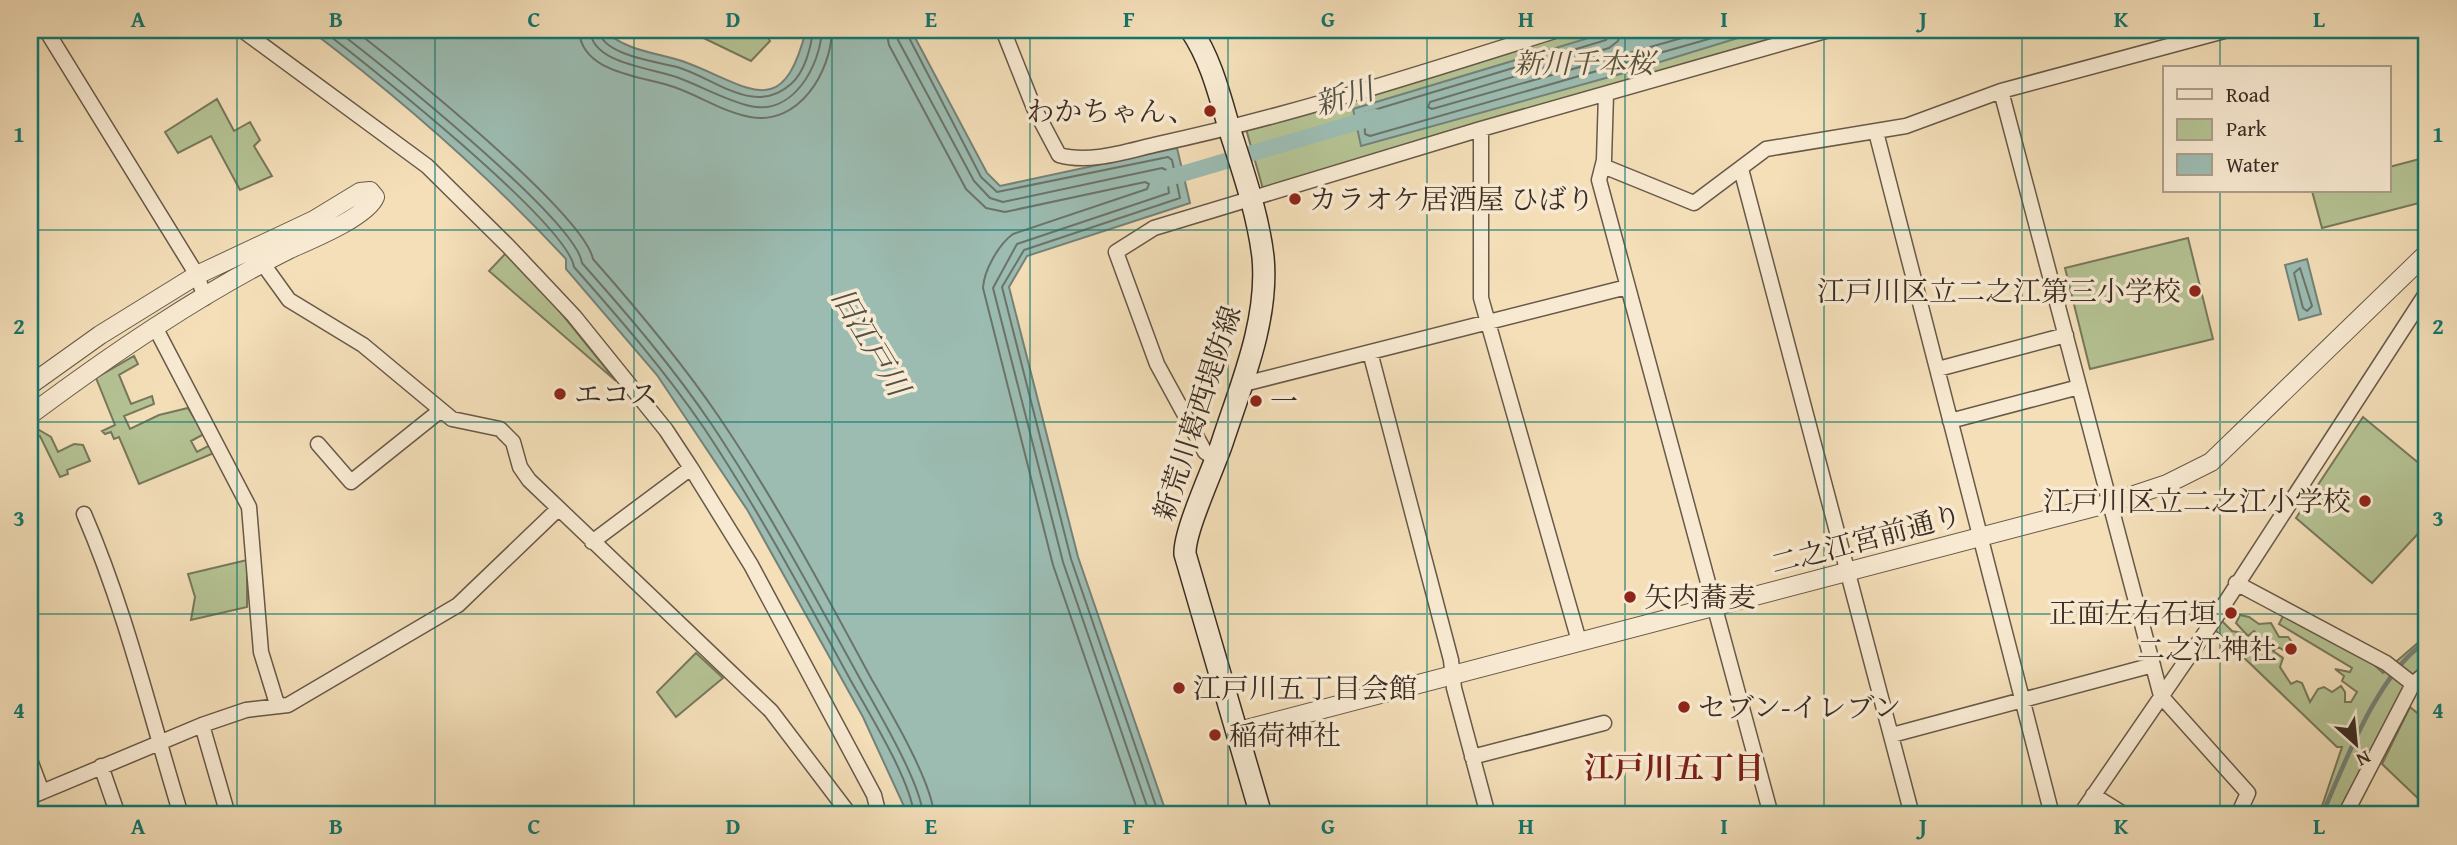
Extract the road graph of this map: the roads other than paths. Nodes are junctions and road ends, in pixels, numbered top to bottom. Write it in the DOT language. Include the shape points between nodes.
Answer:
graph roads {
  1 [pos="46,30"];
  2 [pos="242,30"];
  3 [pos="1003,30"];
  4 [pos="1191,30"];
  5 [pos="1559,30"];
  6 [pos="1829,30"];
  7 [pos="2228,30"];
  8 [pos="2001,91"];
  9 [pos="1606,94"];
  10 [pos="1481,129"];
  11 [pos="1876,132"];
  12 [pos="1231,133"];
  13 [pos="1603,166"];
  14 [pos="1741,169"];
  15 [pos="1249,195"];
  16 [pos="2427,253"];
  17 [pos="258,256"];
  18 [pos="197,275"];
  19 [pos="1627,287"];
  20 [pos="2427,292"];
  21 [pos="205,298"];
  22 [pos="1488,322"];
  23 [pos="155,327"];
  24 [pos="2066,335"];
  25 [pos="1370,352"];
  26 [pos="1938,369"];
  27 [pos="1240,384"];
  28 [pos="30,385"];
  29 [pos="2079,387"];
  30 [pos="441,410"];
  31 [pos="30,415"];
  32 [pos="1950,421"];
  33 [pos="318,444"];
  34 [pos="1217,460"];
  35 [pos="691,468"];
  36 [pos="2110,503"];
  37 [pos="558,509"];
  38 [pos="84,514"];
  39 [pos="1980,536"];
  40 [pos="592,542"];
  41 [pos="1847,571"];
  42 [pos="2236,583"];
  43 [pos="1713,606"];
  44 [pos="1579,641"];
  45 [pos="2153,665"];
  46 [pos="2427,672"];
  47 [pos="1452,675"];
  48 [pos="2410,681"];
  49 [pos="2161,696"];
  50 [pos="2021,700"];
  51 [pos="277,704"];
  52 [pos="1604,723"];
  53 [pos="201,725"];
  54 [pos="1239,731"];
  55 [pos="1892,735"];
  56 [pos="158,741"];
  57 [pos="1472,757"];
  58 [pos="30,760"];
  59 [pos="101,766"];
  60 [pos="36,794"];
  61 [pos="2093,796"];
  62 [pos="118,815"];
  63 [pos="181,815"];
  64 [pos="229,815"];
  65 [pos="850,815"];
  66 [pos="879,815"];
  67 [pos="1261,815"];
  68 [pos="1488,815"];
  69 [pos="1771,815"];
  70 [pos="1912,815"];
  71 [pos="2052,815"];
  72 [pos="2080,815"];
  73 [pos="2125,815"];
  74 [pos="2238,815"];
  75 [pos="2345,815"];
  1 -- 18 [label="street"];
  2 -- 35 [label="street" via="427,166 574,316"];
  3 -- 12 [label="street" via="1034,108 1059,155 1101,156"];
  4 -- 12 [label="main road, 新荒川葛西堤防線" via="1208,62"];
  5 -- 12 [label="street"];
  6 -- 9 [label="street"];
  7 -- 8 [label="street"];
  8 -- 11 [label="street" via="1906,126"];
  8 -- 24 [label="street"];
  9 -- 10 [label="street"];
  9 -- 13 [label="street"];
  10 -- 15 [label="street"];
  10 -- 22 [label="street" via="1481,298"];
  11 -- 14 [label="street" via="1766,149"];
  11 -- 26 [label="street"];
  12 -- 15 [label="main road, 新荒川葛西堤防線"];
  13 -- 14 [label="street" via="1694,203"];
  13 -- 19 [label="street" via="1599,180"];
  14 -- 41 [label="street"];
  15 -- 27 [label="main road, 新荒川葛西堤防線" via="1261,242 1263,276 1259,319"];
  15 -- 34 [label="street" via="1154,228 1116,251 1157,364 1205,452"];
  16 -- 36 [label="street, 二之江宮前通り" via="2210,461 2167,484"];
  17 -- 17 [label="street" via="360,192 370,191 375,197 352,217"];
  17 -- 18 [label="street"];
  17 -- 21 [label="street"];
  17 -- 30 [label="street" via="289,300 363,345"];
  18 -- 21 [label="street"];
  18 -- 28 [label="street"];
  19 -- 22 [label="street"];
  19 -- 43 [label="street"];
  20 -- 42 [label="street"];
  21 -- 23 [label="street"];
  22 -- 25 [label="street"];
  22 -- 44 [label="street"];
  23 -- 31 [label="street"];
  23 -- 51 [label="street" via="249,507 261,652"];
  24 -- 26 [label="street"];
  24 -- 29 [label="street"];
  25 -- 27 [label="street"];
  25 -- 47 [label="street"];
  26 -- 32 [label="street"];
  27 -- 34 [label="main road, 新荒川葛西堤防線"];
  29 -- 32 [label="street"];
  29 -- 36 [label="street"];
  30 -- 33 [label="street" via="351,482"];
  30 -- 37 [label="street" via="452,419 499,429 513,442 529,480"];
  32 -- 39 [label="street"];
  34 -- 54 [label="main road, 新荒川葛西堤防線" via="1188,534 1185,554"];
  35 -- 40 [label="street"];
  35 -- 66 [label="street" via="763,587 874,795"];
  36 -- 39 [label="street, 二之江宮前通り"];
  36 -- 45 [label="street"];
  37 -- 40 [label="street"];
  37 -- 51 [label="street" via="458,605 288,705"];
  38 -- 56 [label="street" via="132,644"];
  39 -- 41 [label="street, 二之江宮前通り"];
  39 -- 50 [label="street"];
  40 -- 65 [label="street" via="771,711"];
  41 -- 43 [label="street, 二之江宮前通り"];
  41 -- 55 [label="street"];
  42 -- 48 [label="street"];
  42 -- 49 [label="street"];
  43 -- 44 [label="street, 二之江宮前通り"];
  43 -- 69 [label="street"];
  44 -- 47 [label="street, 二之江宮前通り"];
  45 -- 49 [label="street"];
  45 -- 50 [label="street"];
  46 -- 48 [label="street"];
  47 -- 54 [label="street, 二之江宮前通り"];
  47 -- 57 [label="street"];
  48 -- 75 [label="street"];
  49 -- 61 [label="street"];
  49 -- 74 [label="street" via="2248,793"];
  50 -- 55 [label="street"];
  50 -- 71 [label="street"];
  51 -- 53 [label="street"];
  52 -- 57 [label="street"];
  53 -- 56 [label="street"];
  53 -- 64 [label="street"];
  54 -- 67 [label="main road, 新荒川葛西堤防線"];
  55 -- 70 [label="street"];
  56 -- 59 [label="street"];
  56 -- 63 [label="street"];
  57 -- 68 [label="street"];
  58 -- 60 [label="street"];
  59 -- 60 [label="street"];
  59 -- 62 [label="street"];
  61 -- 72 [label="street"];
  61 -- 73 [label="street"];
}
